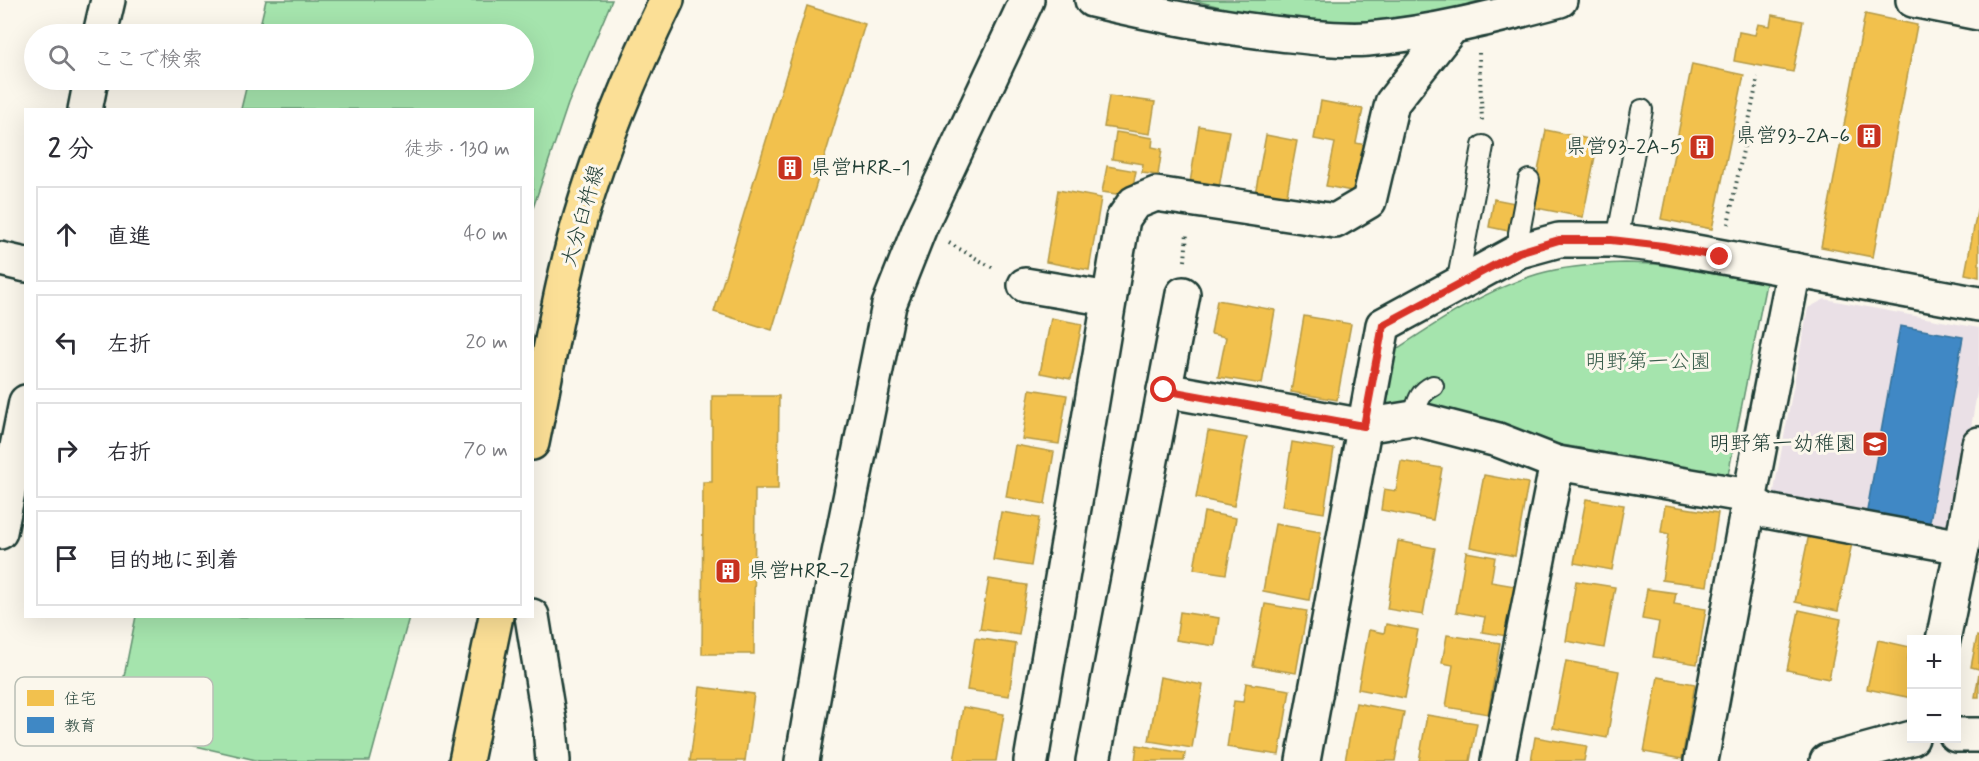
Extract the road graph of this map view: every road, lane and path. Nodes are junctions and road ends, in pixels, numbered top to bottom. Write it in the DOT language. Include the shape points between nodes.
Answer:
graph roads {
  1 [pos="108,0"];
  2 [pos="667,0"];
  3 [pos="1027,0"];
  4 [pos="1092,0"];
  5 [pos="1560,0"];
  6 [pos="1913,0"];
  7 [pos="1979,12"];
  8 [pos="102,24"];
  9 [pos="1463,25"];
  10 [pos="1758,77"];
  11 [pos="89,90"];
  12 [pos="85,108"];
  13 [pos="1642,110"];
  14 [pos="1483,146"];
  15 [pos="1529,180"];
  16 [pos="1189,198"];
  17 [pos="1728,225"];
  18 [pos="920,227"];
  19 [pos="1617,240"];
  20 [pos="1519,252"];
  21 [pos="0,259"];
  22 [pos="24,265"];
  23 [pos="1794,270"];
  24 [pos="1457,284"];
  25 [pos="1025,285"];
  26 [pos="1183,294"];
  27 [pos="1109,299"];
  28 [pos="1979,304"];
  29 [pos="1433,386"];
  30 [pos="1164,390"];
  31 [pos="24,412"];
  32 [pos="1413,418"];
  33 [pos="1364,426"];
  34 [pos="534,433"];
  35 [pos="1979,444"];
  36 [pos="1557,463"];
  37 [pos="1749,501"];
  38 [pos="0,532"];
  39 [pos="1962,548"];
  40 [pos="496,618"];
  41 [pos="532,618"];
  42 [pos="1944,635"];
  43 [pos="1961,735"];
  44 [pos="1979,735"];
  45 [pos="1907,739"];
  46 [pos="466,761"];
  47 [pos="553,761"];
  48 [pos="802,761"];
  49 [pos="1030,761"];
  50 [pos="1093,761"];
  51 [pos="1303,761"];
  52 [pos="1498,761"];
  53 [pos="1701,761"];
  54 [pos="1827,761"];
  1 -- 8 [label="street"];
  2 -- 34 [label="main road, 大分臼杵線" via="622,97 580,217"];
  3 -- 18 [label="street"];
  4 -- 9 [label="street" via="1218,27 1307,37 1365,39"];
  5 -- 9 [label="street"];
  6 -- 7 [label="street"];
  9 -- 14 [label="path" via="1479,54"];
  9 -- 16 [label="street" via="1392,103 1369,201 1335,221"];
  10 -- 17 [label="path"];
  11 -- 12 [label="street"];
  13 -- 19 [label="lane"];
  14 -- 24 [label="lane"];
  15 -- 20 [label="lane"];
  16 -- 26 [label="path"];
  16 -- 27 [label="street" via="1156,194 1134,203 1123,219"];
  18 -- 25 [label="path"];
  18 -- 48 [label="street" via="889,305"];
  19 -- 20 [label="street" via="1559,240"];
  19 -- 23 [label="street"];
  20 -- 24 [label="street"];
  21 -- 22 [label="street"];
  23 -- 28 [label="street"];
  23 -- 37 [label="street"];
  24 -- 33 [label="street" via="1383,325"];
  25 -- 27 [label="street"];
  26 -- 30 [label="street"];
  27 -- 49 [label="street"];
  29 -- 32 [label="lane" via="1424,390"];
  30 -- 33 [label="street"];
  30 -- 50 [label="street"];
  31 -- 38 [label="street"];
  32 -- 33 [label="street"];
  32 -- 36 [label="street" via="1498,440"];
  33 -- 51 [label="street"];
  35 -- 39 [label="street"];
  36 -- 37 [label="street" via="1737,494"];
  36 -- 52 [label="street"];
  37 -- 39 [label="street" via="1766,511"];
  37 -- 53 [label="street"];
  39 -- 42 [label="street"];
  40 -- 46 [label="main road"];
  41 -- 47 [label="street"];
  43 -- 44 [label="street"];
  45 -- 54 [label="street"];
}
